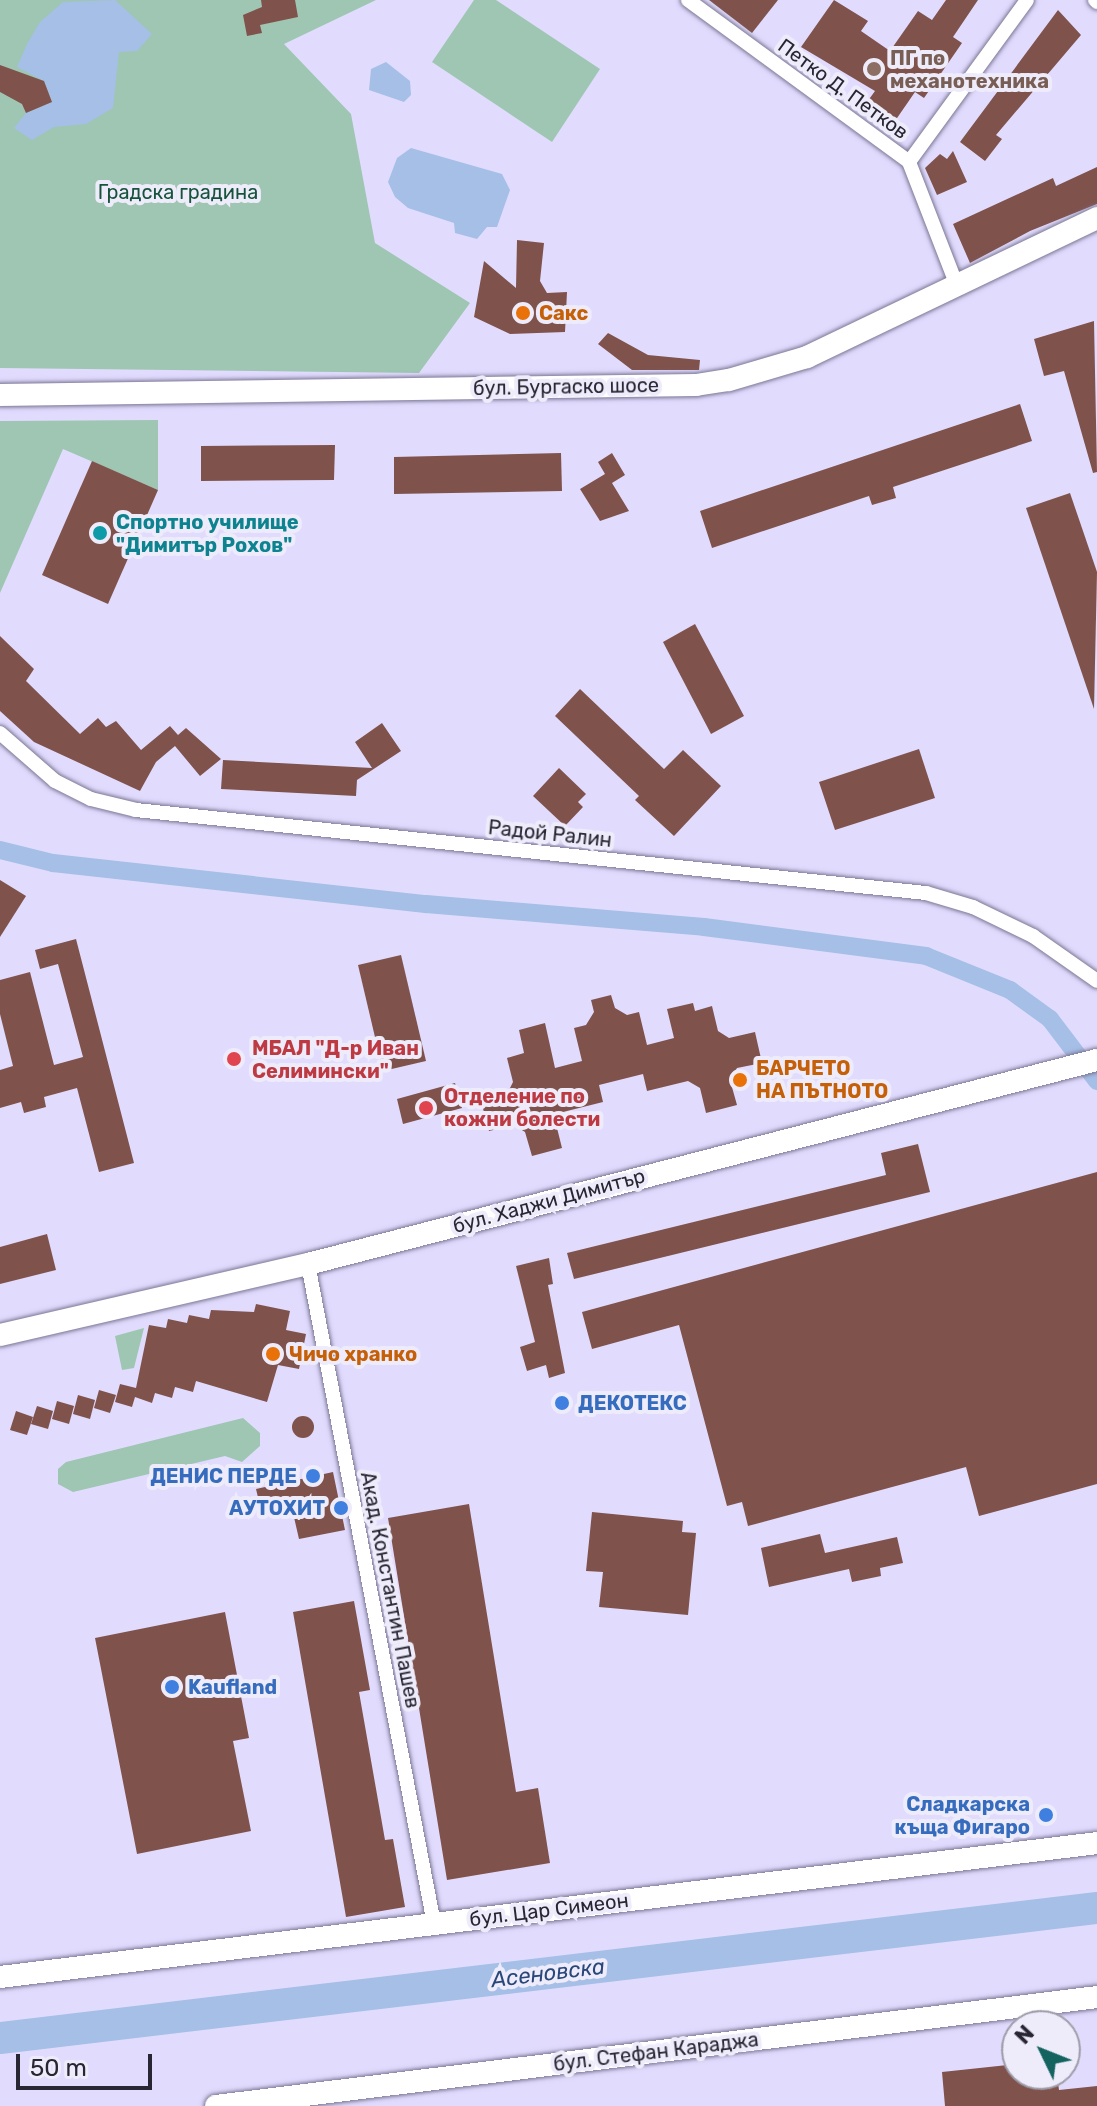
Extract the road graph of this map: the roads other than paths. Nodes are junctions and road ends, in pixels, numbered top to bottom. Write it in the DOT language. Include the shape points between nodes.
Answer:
graph roads {
  1 [pos="688,0"];
  2 [pos="1027,0"];
  3 [pos="909,162"];
  4 [pos="1097,218"];
  5 [pos="956,283"];
  6 [pos="0,395"];
  7 [pos="0,733"];
  8 [pos="1097,981"];
  9 [pos="1097,1060"];
  10 [pos="308,1264"];
  11 [pos="0,1335"];
  12 [pos="1097,1843"];
  13 [pos="434,1924"];
  14 [pos="0,1977"];
  15 [pos="1097,1997"];
  16 [pos="216,2106"];
  1 -- 3 [label="street, Петко Д. Петков"];
  2 -- 3 [label="street"];
  3 -- 5 [label="street, Петко Д. Петков"];
  4 -- 5 [label="main road, бул. Бургаско шосе"];
  5 -- 6 [label="main road, бул. Бургаско шосе" via="807,357 696,385"];
  7 -- 8 [label="street, Радой Ралин" via="55,781 91,799 136,810 926,893 973,907 1033,936"];
  9 -- 10 [label="main road, бул. Хаджи Димитър"];
  10 -- 11 [label="main road, бул. Хаджи Димитър"];
  10 -- 13 [label="street, Акад. Константин Пашев"];
  12 -- 13 [label="main road, бул. Цар Симеон"];
  13 -- 14 [label="main road, бул. Цар Симеон"];
  15 -- 16 [label="main road, бул. Стефан Караджа"];
}
